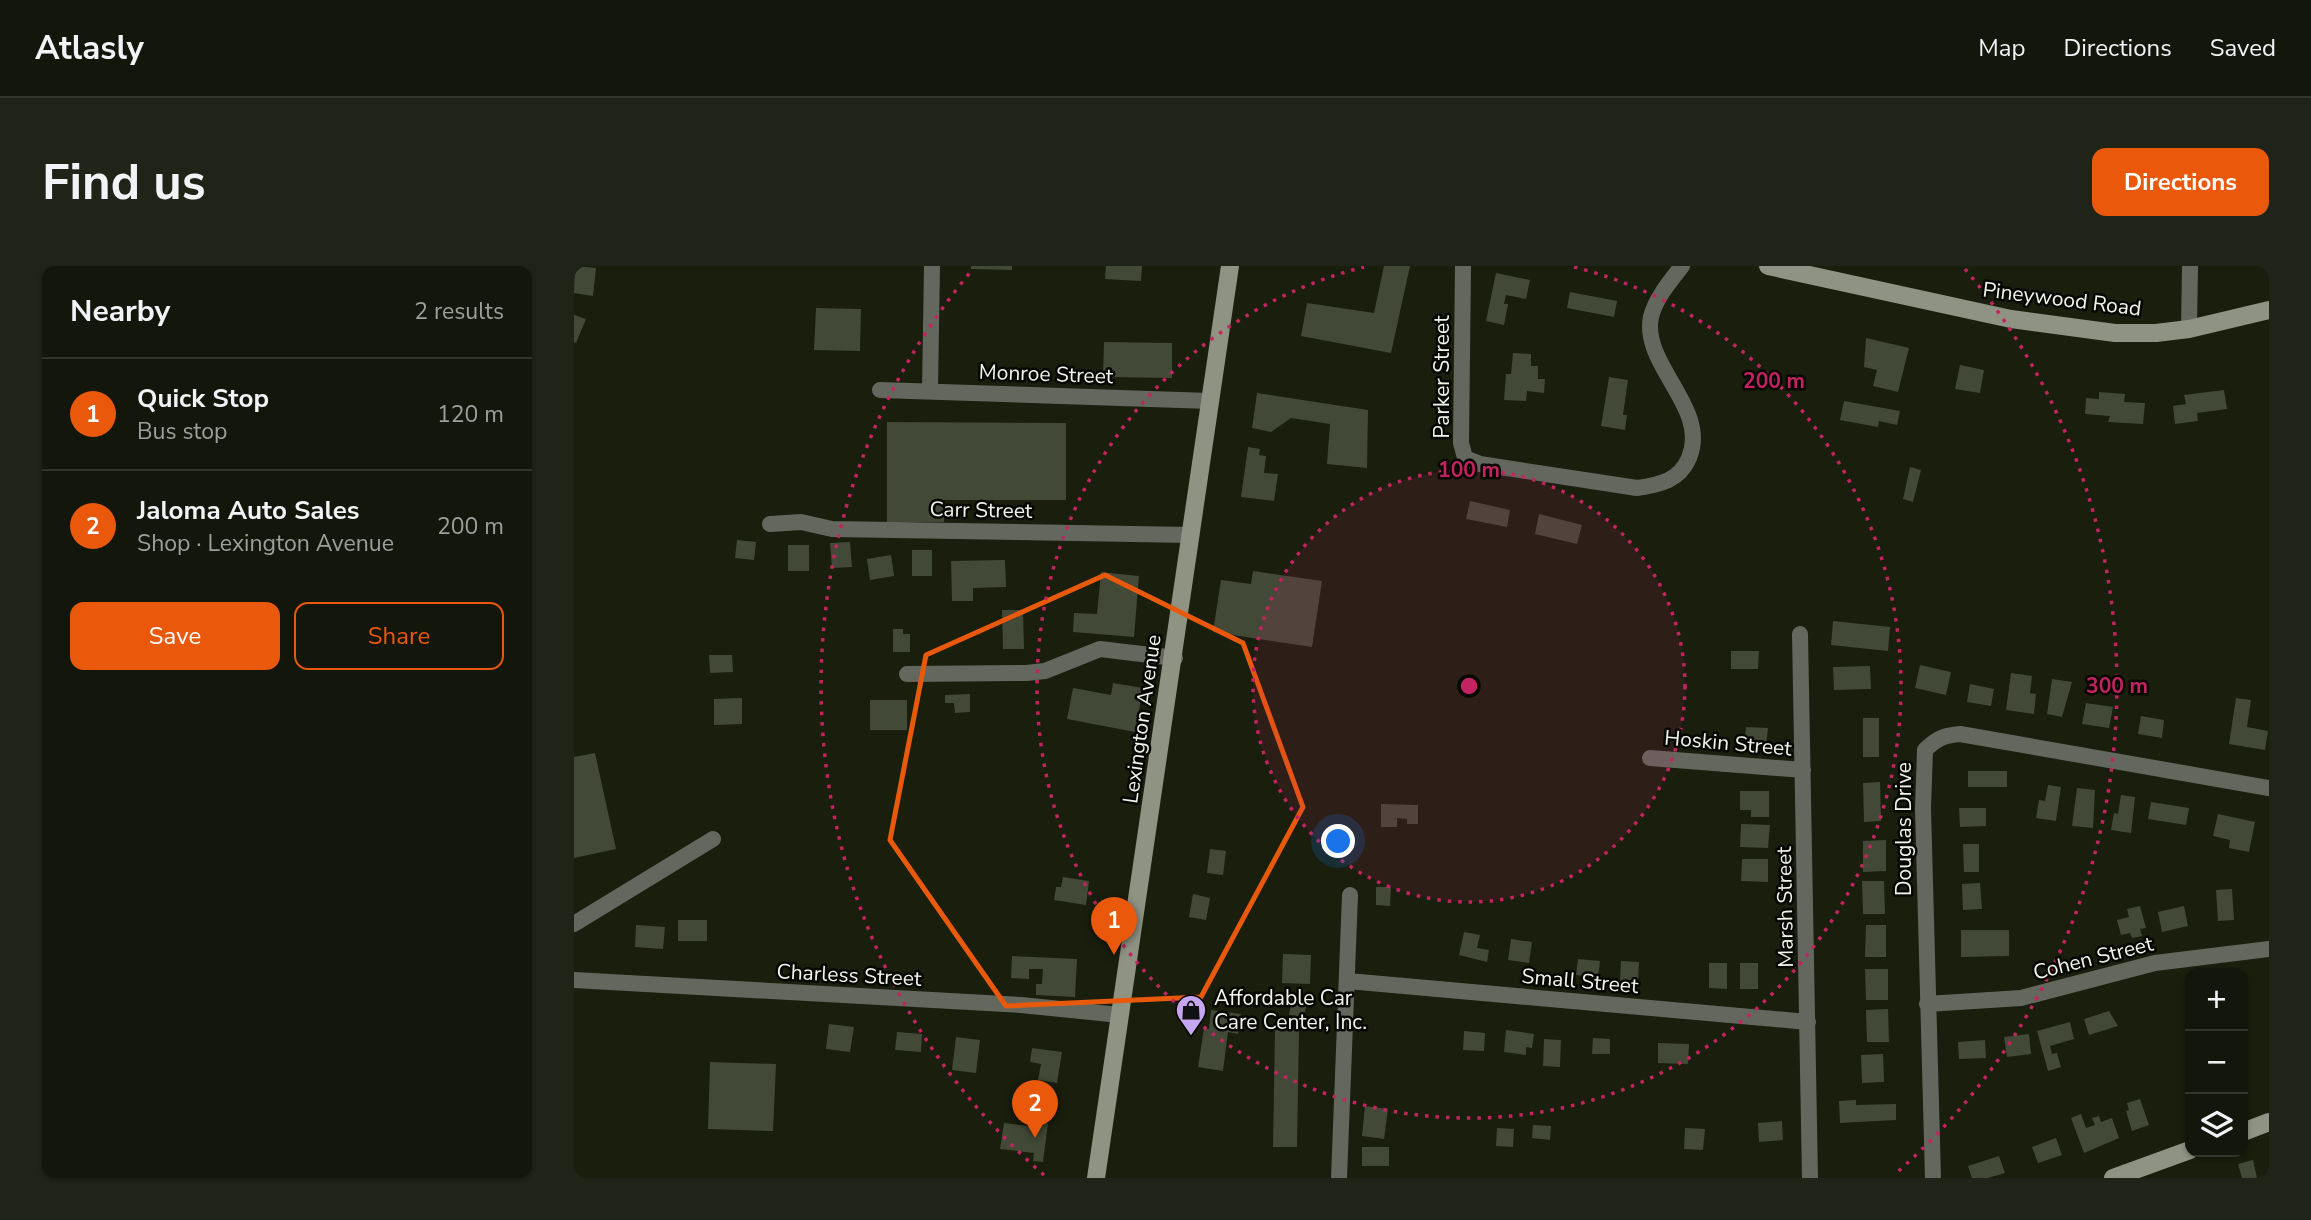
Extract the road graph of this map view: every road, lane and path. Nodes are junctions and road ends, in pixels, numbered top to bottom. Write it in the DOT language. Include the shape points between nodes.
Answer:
graph roads {
  1 [pos="932,266"];
  2 [pos="1230,266"];
  3 [pos="1463,266"];
  4 [pos="1682,266"];
  5 [pos="1768,266"];
  6 [pos="2190,266"];
  7 [pos="2269,310"];
  8 [pos="2189,329"];
  9 [pos="880,390"];
  10 [pos="930,390"];
  11 [pos="1210,401"];
  12 [pos="771,524"];
  13 [pos="1191,535"];
  14 [pos="1800,634"];
  15 [pos="1175,658"];
  16 [pos="907,674"];
  17 [pos="1650,758"];
  18 [pos="1803,771"];
  19 [pos="2269,788"];
  20 [pos="713,839"];
  21 [pos="1350,895"];
  22 [pos="574,924"];
  23 [pos="2269,949"];
  24 [pos="574,980"];
  25 [pos="1348,981"];
  26 [pos="1927,1004"];
  27 [pos="1120,1015"];
  28 [pos="1808,1023"];
  29 [pos="2269,1122"];
  30 [pos="2248,1130"];
  31 [pos="2185,1152"];
  32 [pos="1096,1178"];
  33 [pos="1339,1178"];
  34 [pos="1810,1178"];
  35 [pos="1933,1178"];
  36 [pos="2113,1178"];
  1 -- 10 [label="street"];
  2 -- 11 [label="main road, Lexington Avenue"];
  3 -- 4 [label="street, Parker Street" via="1461,443 1465,458 1637,488 1658,485 1684,472 1693,449 1692,426 1655,346 1651,317"];
  5 -- 8 [label="main road, Pineywood Road" via="2011,319 2115,333"];
  6 -- 8 [label="street"];
  7 -- 8 [label="main road, Pineywood Road"];
  9 -- 10 [label="street, Monroe Street"];
  10 -- 11 [label="street, Monroe Street"];
  11 -- 13 [label="main road, Lexington Avenue"];
  12 -- 13 [label="street, Carr Street"];
  13 -- 15 [label="main road, Lexington Avenue"];
  14 -- 18 [label="street, Marsh Street"];
  15 -- 16 [label="street" via="1100,649 1045,671"];
  15 -- 27 [label="main road, Lexington Avenue"];
  17 -- 18 [label="street, Hoskin Street"];
  18 -- 28 [label="street, Marsh Street"];
  19 -- 26 [label="street, Douglas Drive" via="1959,734 1934,740 1925,750 1923,763"];
  20 -- 22 [label="street"];
  21 -- 25 [label="street"];
  23 -- 26 [label="street, Cohen Street" via="2155,963 2008,1000"];
  24 -- 27 [label="street, Charless Street" via="1021,1005"];
  25 -- 28 [label="street, Small Street"];
  25 -- 33 [label="street"];
  26 -- 35 [label="street, Douglas Drive"];
  27 -- 32 [label="main road, Lexington Avenue"];
  28 -- 34 [label="street, Marsh Street"];
  29 -- 30 [label="main road"];
  31 -- 36 [label="main road"];
}
